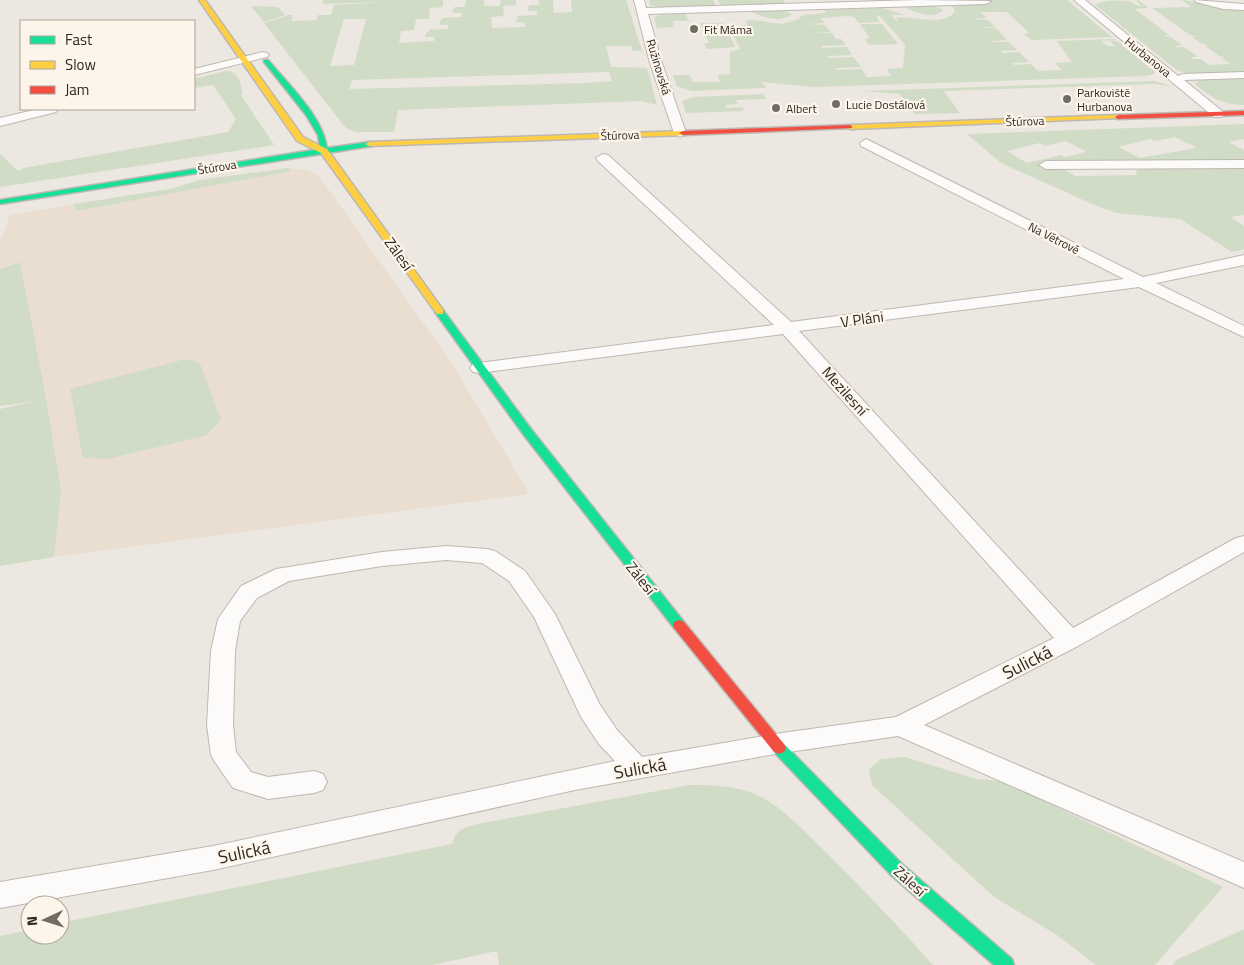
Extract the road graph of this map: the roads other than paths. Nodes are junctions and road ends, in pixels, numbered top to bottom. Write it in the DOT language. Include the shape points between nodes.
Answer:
graph roads {
  1 [pos="202,0"];
  2 [pos="1078,0"];
  3 [pos="1199,0"];
  4 [pos="986,2"];
  5 [pos="640,5"];
  6 [pos="1244,8"];
  7 [pos="260,52"];
  8 [pos="245,59"];
  9 [pos="195,72"];
  10 [pos="1244,75"];
  11 [pos="1184,77"];
  12 [pos="48,110"];
  13 [pos="1218,114"];
  14 [pos="1244,114"];
  15 [pos="0,122"];
  16 [pos="680,133"];
  17 [pos="866,143"];
  18 [pos="324,150"];
  19 [pos="603,158"];
  20 [pos="1244,164"];
  21 [pos="1046,165"];
  22 [pos="0,202"];
  23 [pos="1244,260"];
  24 [pos="1141,282"];
  25 [pos="788,329"];
  26 [pos="1244,332"];
  27 [pos="479,368"];
  28 [pos="1244,543"];
  29 [pos="1070,640"];
  30 [pos="900,726"];
  31 [pos="774,744"];
  32 [pos="637,768"];
  33 [pos="314,782"];
  34 [pos="1244,875"];
  35 [pos="0,895"];
  36 [pos="1006,965"];
  1 -- 8 [label="main road, Zálesí"];
  2 -- 13 [label="street, Hurbanova"];
  3 -- 6 [label="street"];
  4 -- 5 [label="street"];
  5 -- 16 [label="street, Ružinovská"];
  7 -- 8 [label="street"];
  7 -- 18 [label="main road, Zálesí" via="309,114 322,135"];
  8 -- 9 [label="street"];
  8 -- 18 [label="main road, Zálesí" via="300,139"];
  10 -- 11 [label="street"];
  12 -- 15 [label="street"];
  13 -- 14 [label="main road, Štúrova"];
  13 -- 16 [label="main road, Štúrova"];
  16 -- 18 [label="main road, Štúrova" via="388,142"];
  17 -- 24 [label="street, Na Větrově"];
  18 -- 22 [label="main road, Štúrova"];
  18 -- 27 [label="main road, Zálesí"];
  19 -- 25 [label="street, Mezilesní"];
  20 -- 21 [label="street"];
  23 -- 24 [label="street, V Pláni"];
  24 -- 25 [label="street, V Pláni"];
  24 -- 26 [label="street, Na Větrově"];
  25 -- 27 [label="street, V Pláni"];
  25 -- 29 [label="street, Mezilesní"];
  27 -- 31 [label="main road, Zálesí" via="580,502"];
  28 -- 29 [label="street, Sulická"];
  29 -- 30 [label="street, Sulická"];
  30 -- 31 [label="street, Sulická"];
  30 -- 34 [label="street"];
  31 -- 32 [label="street, Sulická"];
  31 -- 36 [label="main road, Zálesí" via="897,870"];
  32 -- 33 [label="street" via="608,737 590,710 544,614 518,576 487,556 446,553 284,574 249,592 229,620 223,651 220,726 224,755 242,780 268,788"];
  32 -- 35 [label="street, Sulická" via="213,858"];
}
